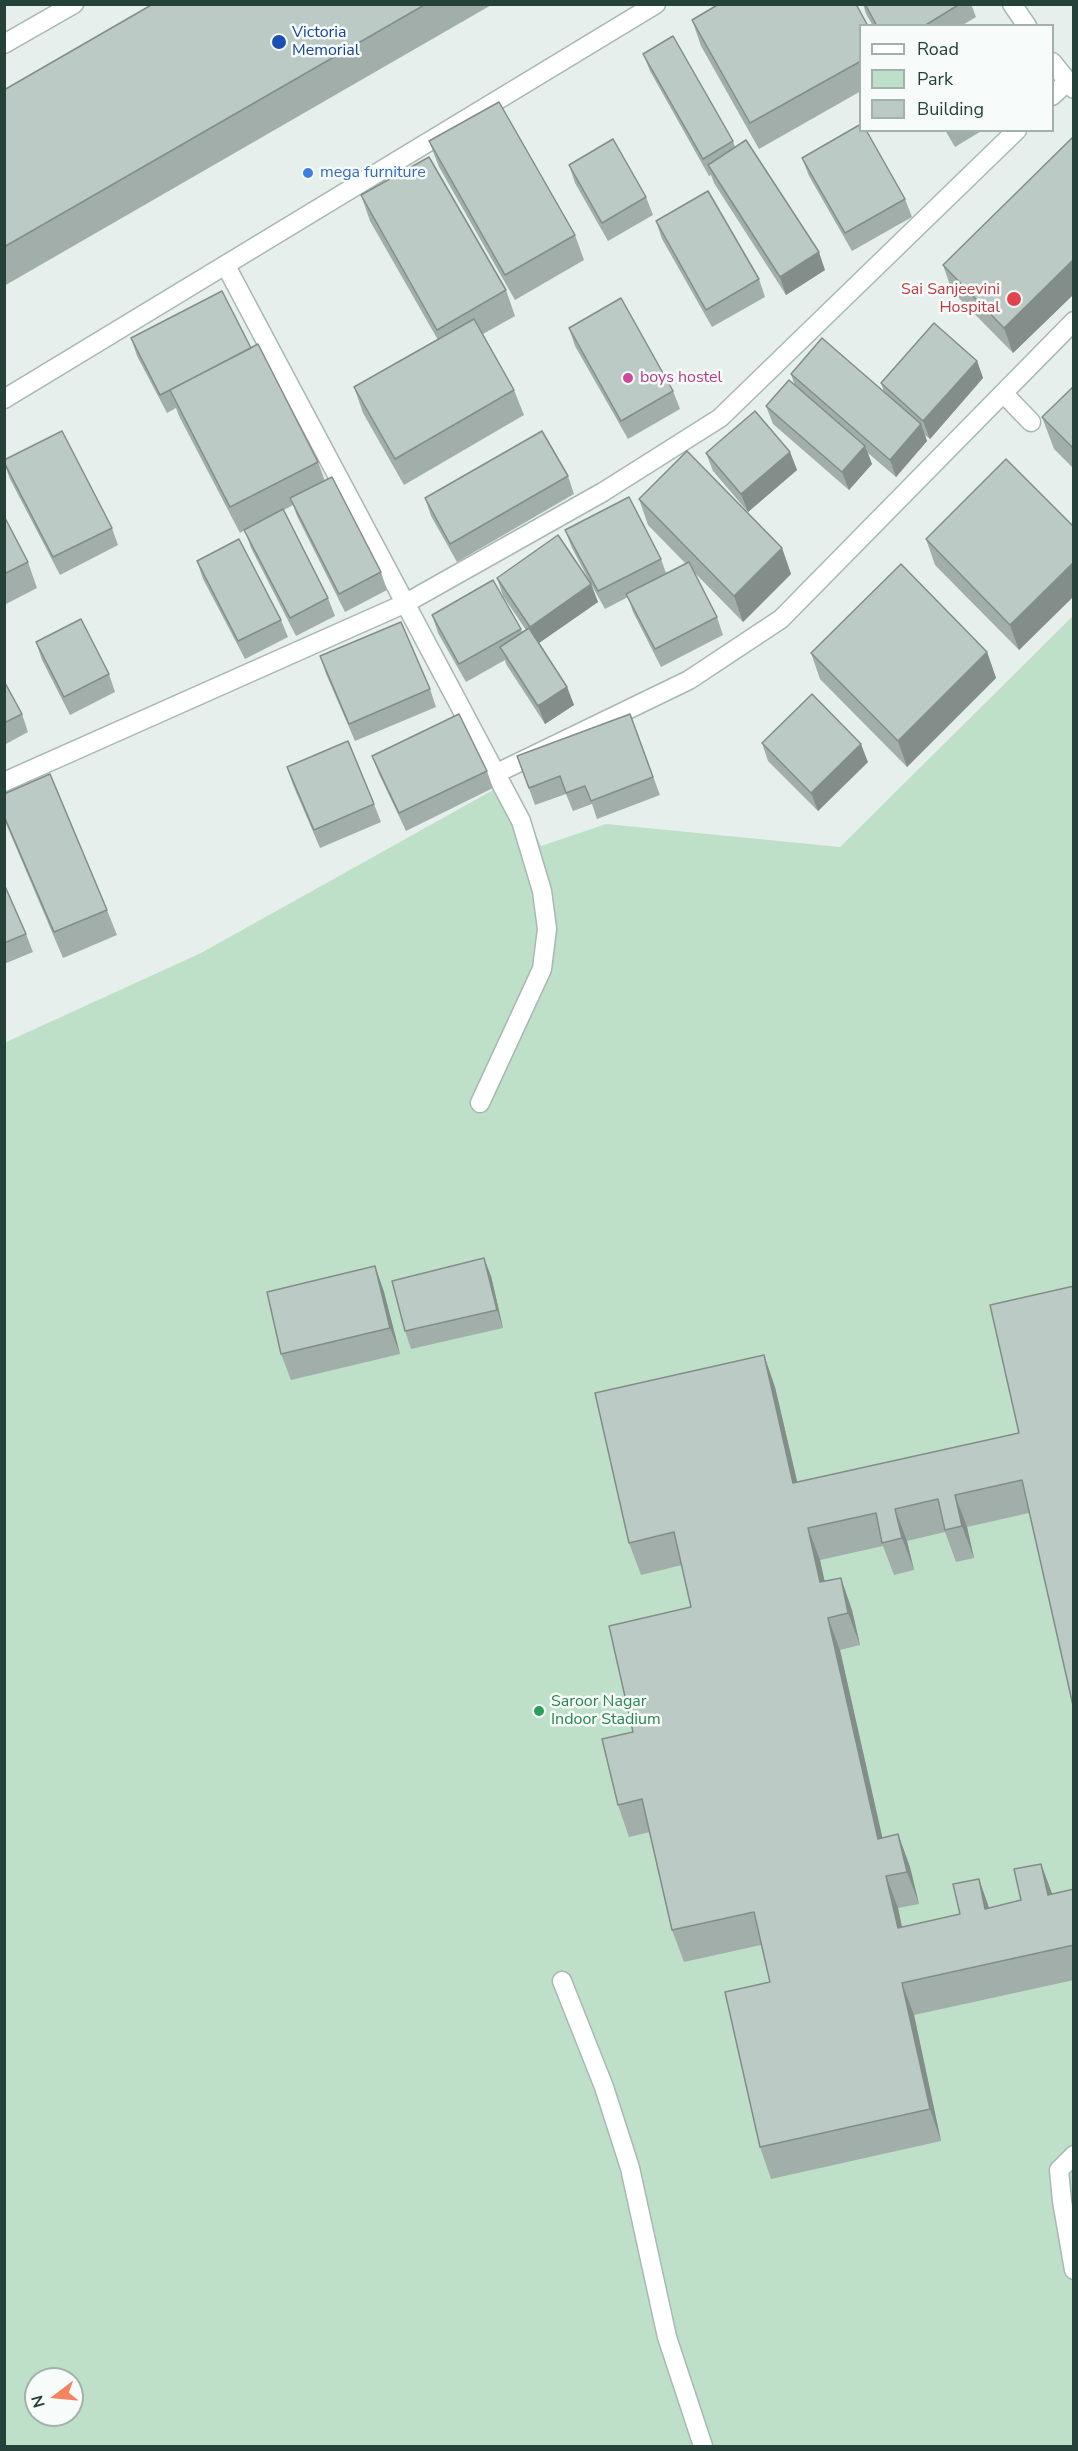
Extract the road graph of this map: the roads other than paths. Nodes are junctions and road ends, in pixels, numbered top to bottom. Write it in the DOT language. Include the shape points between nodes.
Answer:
graph roads {
  1 [pos="74,4"];
  2 [pos="656,4"];
  3 [pos="1012,4"];
  4 [pos="1026,24"];
  5 [pos="4,44"];
  6 [pos="1054,63"];
  7 [pos="1070,86"];
  8 [pos="1054,95"];
  9 [pos="1015,132"];
  10 [pos="226,266"];
  11 [pos="1070,332"];
  12 [pos="1003,393"];
  13 [pos="4,399"];
  14 [pos="1031,422"];
  15 [pos="405,603"];
  16 [pos="497,773"];
  17 [pos="4,782"];
  18 [pos="480,1102"];
  19 [pos="562,1981"];
  20 [pos="1074,2155"];
  21 [pos="1074,2270"];
  22 [pos="703,2446"];
  1 -- 5 [label="street"];
  2 -- 10 [label="street"];
  3 -- 4 [label="street"];
  6 -- 7 [label="street"];
  7 -- 8 [label="street"];
  9 -- 15 [label="street" via="720,418 603,492"];
  10 -- 13 [label="street"];
  10 -- 15 [label="street"];
  11 -- 12 [label="street"];
  12 -- 14 [label="street"];
  12 -- 16 [label="street" via="781,620 689,680"];
  15 -- 16 [label="street"];
  15 -- 17 [label="street"];
  16 -- 18 [label="street" via="521,821 542,891 547,929 542,969"];
  19 -- 22 [label="street" via="604,2087 630,2168 667,2337"];
  20 -- 21 [label="street" via="1059,2170"];
}
